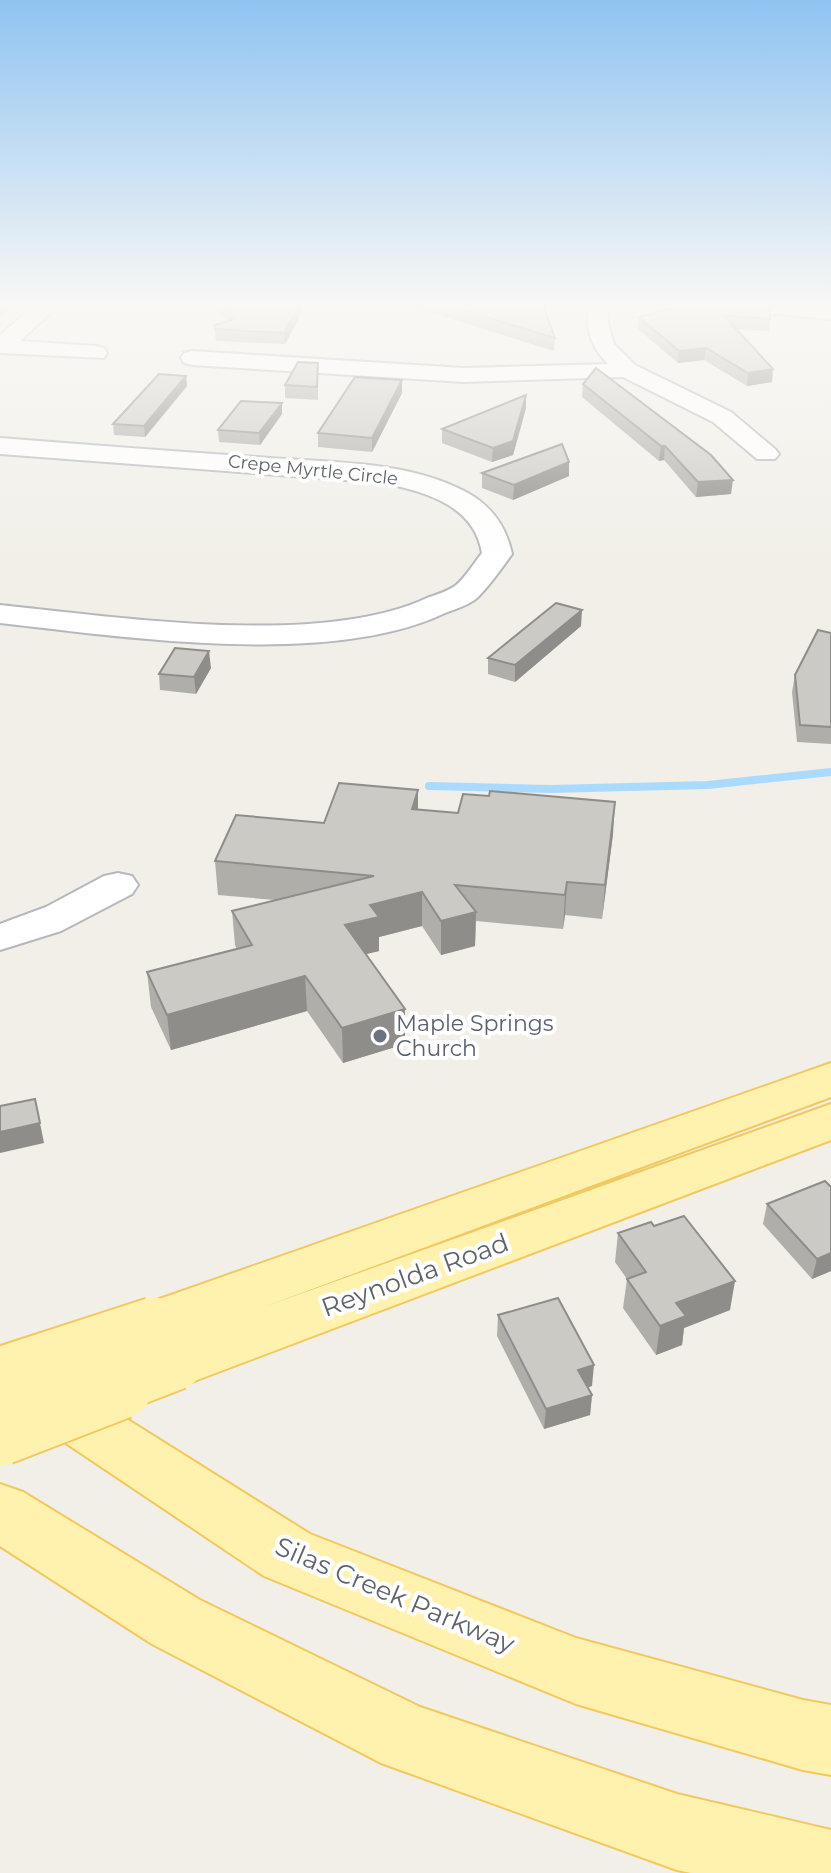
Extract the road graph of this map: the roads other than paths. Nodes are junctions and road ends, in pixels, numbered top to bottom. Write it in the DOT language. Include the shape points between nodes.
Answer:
graph roads {
  1 [pos="668,390"];
  2 [pos="0,446"];
  3 [pos="766,454"];
  4 [pos="0,614"];
  5 [pos="118,885"];
  6 [pos="0,937"];
  7 [pos="831,1079"];
  8 [pos="831,1121"];
  9 [pos="165,1343"];
  10 [pos="0,1361"];
  11 [pos="0,1374"];
  12 [pos="0,1431"];
  13 [pos="0,1512"];
  14 [pos="831,1740"];
  15 [pos="831,1868"];
  1 -- 3 [label="street" via="722,417"];
  2 -- 4 [label="street, Crepe Myrtle Circle" via="385,475 434,488 467,504 491,527 497,554 484,577 451,602 340,631 270,636"];
  5 -- 6 [label="street" via="42,925"];
  7 -- 9 [label="main road, Reynolda Road"];
  8 -- 9 [label="main road, Reynolda Road"];
  9 -- 11 [label="main road, Reynolda Road, bridge"];
  9 -- 12 [label="main road, Reynolda Road, bridge"];
  10 -- 14 [label="main road, Silas Creek Parkway" via="33,1390 287,1555 576,1671"];
  13 -- 15 [label="main road" via="176,1622 406,1738 677,1832"];
}
